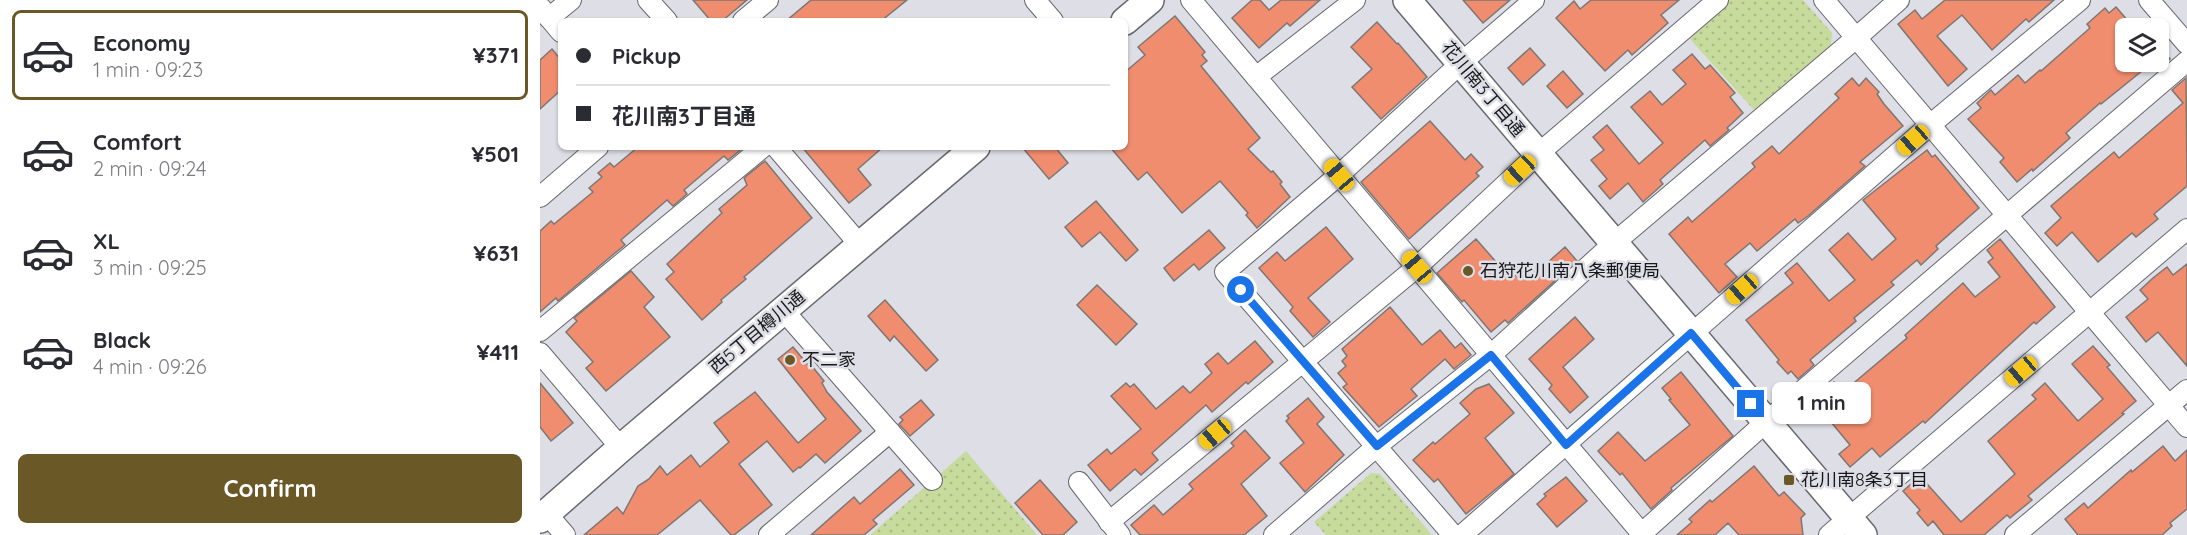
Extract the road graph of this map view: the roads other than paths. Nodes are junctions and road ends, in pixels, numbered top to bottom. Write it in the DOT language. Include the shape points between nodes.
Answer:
graph roads {
  1 [pos="571,0"];
  2 [pos="648,0"];
  3 [pos="768,0"];
  4 [pos="1035,0"];
  5 [pos="1150,0"];
  6 [pos="1191,0"];
  7 [pos="1355,0"];
  8 [pos="1407,0"];
  9 [pos="1534,0"];
  10 [pos="1718,0"];
  11 [pos="1824,0"];
  12 [pos="1899,0"];
  13 [pos="2080,0"];
  14 [pos="2149,0"];
  15 [pos="664,18"];
  16 [pos="747,18"];
  17 [pos="1050,18"];
  18 [pos="1128,18"];
  19 [pos="550,19"];
  20 [pos="1857,38"];
  21 [pos="2187,44"];
  22 [pos="2187,61"];
  23 [pos="1461,63"];
  24 [pos="1256,77"];
  25 [pos="1930,126"];
  26 [pos="595,150"];
  27 [pos="759,150"];
  28 [pos="779,150"];
  29 [pos="972,150"];
  30 [pos="1538,154"];
  31 [pos="1339,175"];
  32 [pos="540,197"];
  33 [pos="2007,216"];
  34 [pos="2187,229"];
  35 [pos="1614,243"];
  36 [pos="861,245"];
  37 [pos="1417,267"];
  38 [pos="783,310"];
  39 [pos="2089,313"];
  40 [pos="540,331"];
  41 [pos="1691,333"];
  42 [pos="540,353"];
  43 [pos="1491,355"];
  44 [pos="1304,361"];
  45 [pos="2187,390"];
  46 [pos="2169,406"];
  47 [pos="1766,422"];
  48 [pos="2187,427"];
  49 [pos="890,432"];
  50 [pos="1566,445"];
  51 [pos="1377,446"];
  52 [pos="621,448"];
  53 [pos="932,480"];
  54 [pos="1079,482"];
  55 [pos="543,516"];
  56 [pos="1114,529"];
  57 [pos="1847,530"];
  58 [pos="1641,534"];
  59 [pos="565,535"];
  60 [pos="769,535"];
  61 [pos="1274,535"];
  62 [pos="1453,535"];
  63 [pos="1462,535"];
  64 [pos="2015,535"];
  1 -- 19 [label="street"];
  2 -- 15 [label="street"];
  3 -- 16 [label="street"];
  4 -- 17 [label="street"];
  5 -- 18 [label="street"];
  6 -- 24 [label="street"];
  7 -- 24 [label="street"];
  8 -- 23 [label="street, 花川南3丁目通"];
  9 -- 23 [label="street"];
  10 -- 30 [label="street"];
  11 -- 20 [label="street"];
  12 -- 20 [label="street"];
  13 -- 25 [label="street"];
  14 -- 21 [label="street"];
  20 -- 25 [label="street"];
  20 -- 35 [label="street"];
  22 -- 33 [label="street"];
  23 -- 30 [label="street, 花川南3丁目通"];
  23 -- 31 [label="street"];
  24 -- 31 [label="street"];
  25 -- 33 [label="street"];
  25 -- 41 [label="street"];
  26 -- 32 [label="street"];
  27 -- 40 [label="street"];
  28 -- 36 [label="street"];
  29 -- 36 [label="street, 西5丁目樽川通"];
  30 -- 35 [label="street, 花川南3丁目通"];
  30 -- 37 [label="street"];
  31 -- 37 [label="street"];
  31 -- 44 [label="street" via="1225,272"];
  33 -- 39 [label="street"];
  33 -- 47 [label="street"];
  34 -- 39 [label="street"];
  35 -- 41 [label="street, 花川南3丁目通"];
  35 -- 43 [label="street"];
  36 -- 38 [label="street, 西5丁目樽川通"];
  37 -- 43 [label="street"];
  37 -- 44 [label="street"];
  38 -- 49 [label="street"];
  38 -- 52 [label="street, 西5丁目樽川通"];
  39 -- 46 [label="street"];
  39 -- 57 [label="street"];
  41 -- 47 [label="street, 花川南3丁目通"];
  41 -- 50 [label="street"];
  42 -- 52 [label="street"];
  43 -- 50 [label="street"];
  43 -- 51 [label="street"];
  44 -- 51 [label="street"];
  44 -- 56 [label="street"];
  45 -- 46 [label="street"];
  46 -- 48 [label="street"];
  46 -- 64 [label="street"];
  47 -- 57 [label="street, 花川南3丁目通"];
  47 -- 58 [label="street"];
  49 -- 53 [label="street"];
  49 -- 60 [label="street"];
  50 -- 58 [label="street"];
  50 -- 63 [label="street"];
  51 -- 61 [label="street"];
  51 -- 62 [label="street"];
  52 -- 55 [label="street, 西5丁目樽川通"];
  54 -- 56 [label="street"];
  55 -- 59 [label="street"];
}
